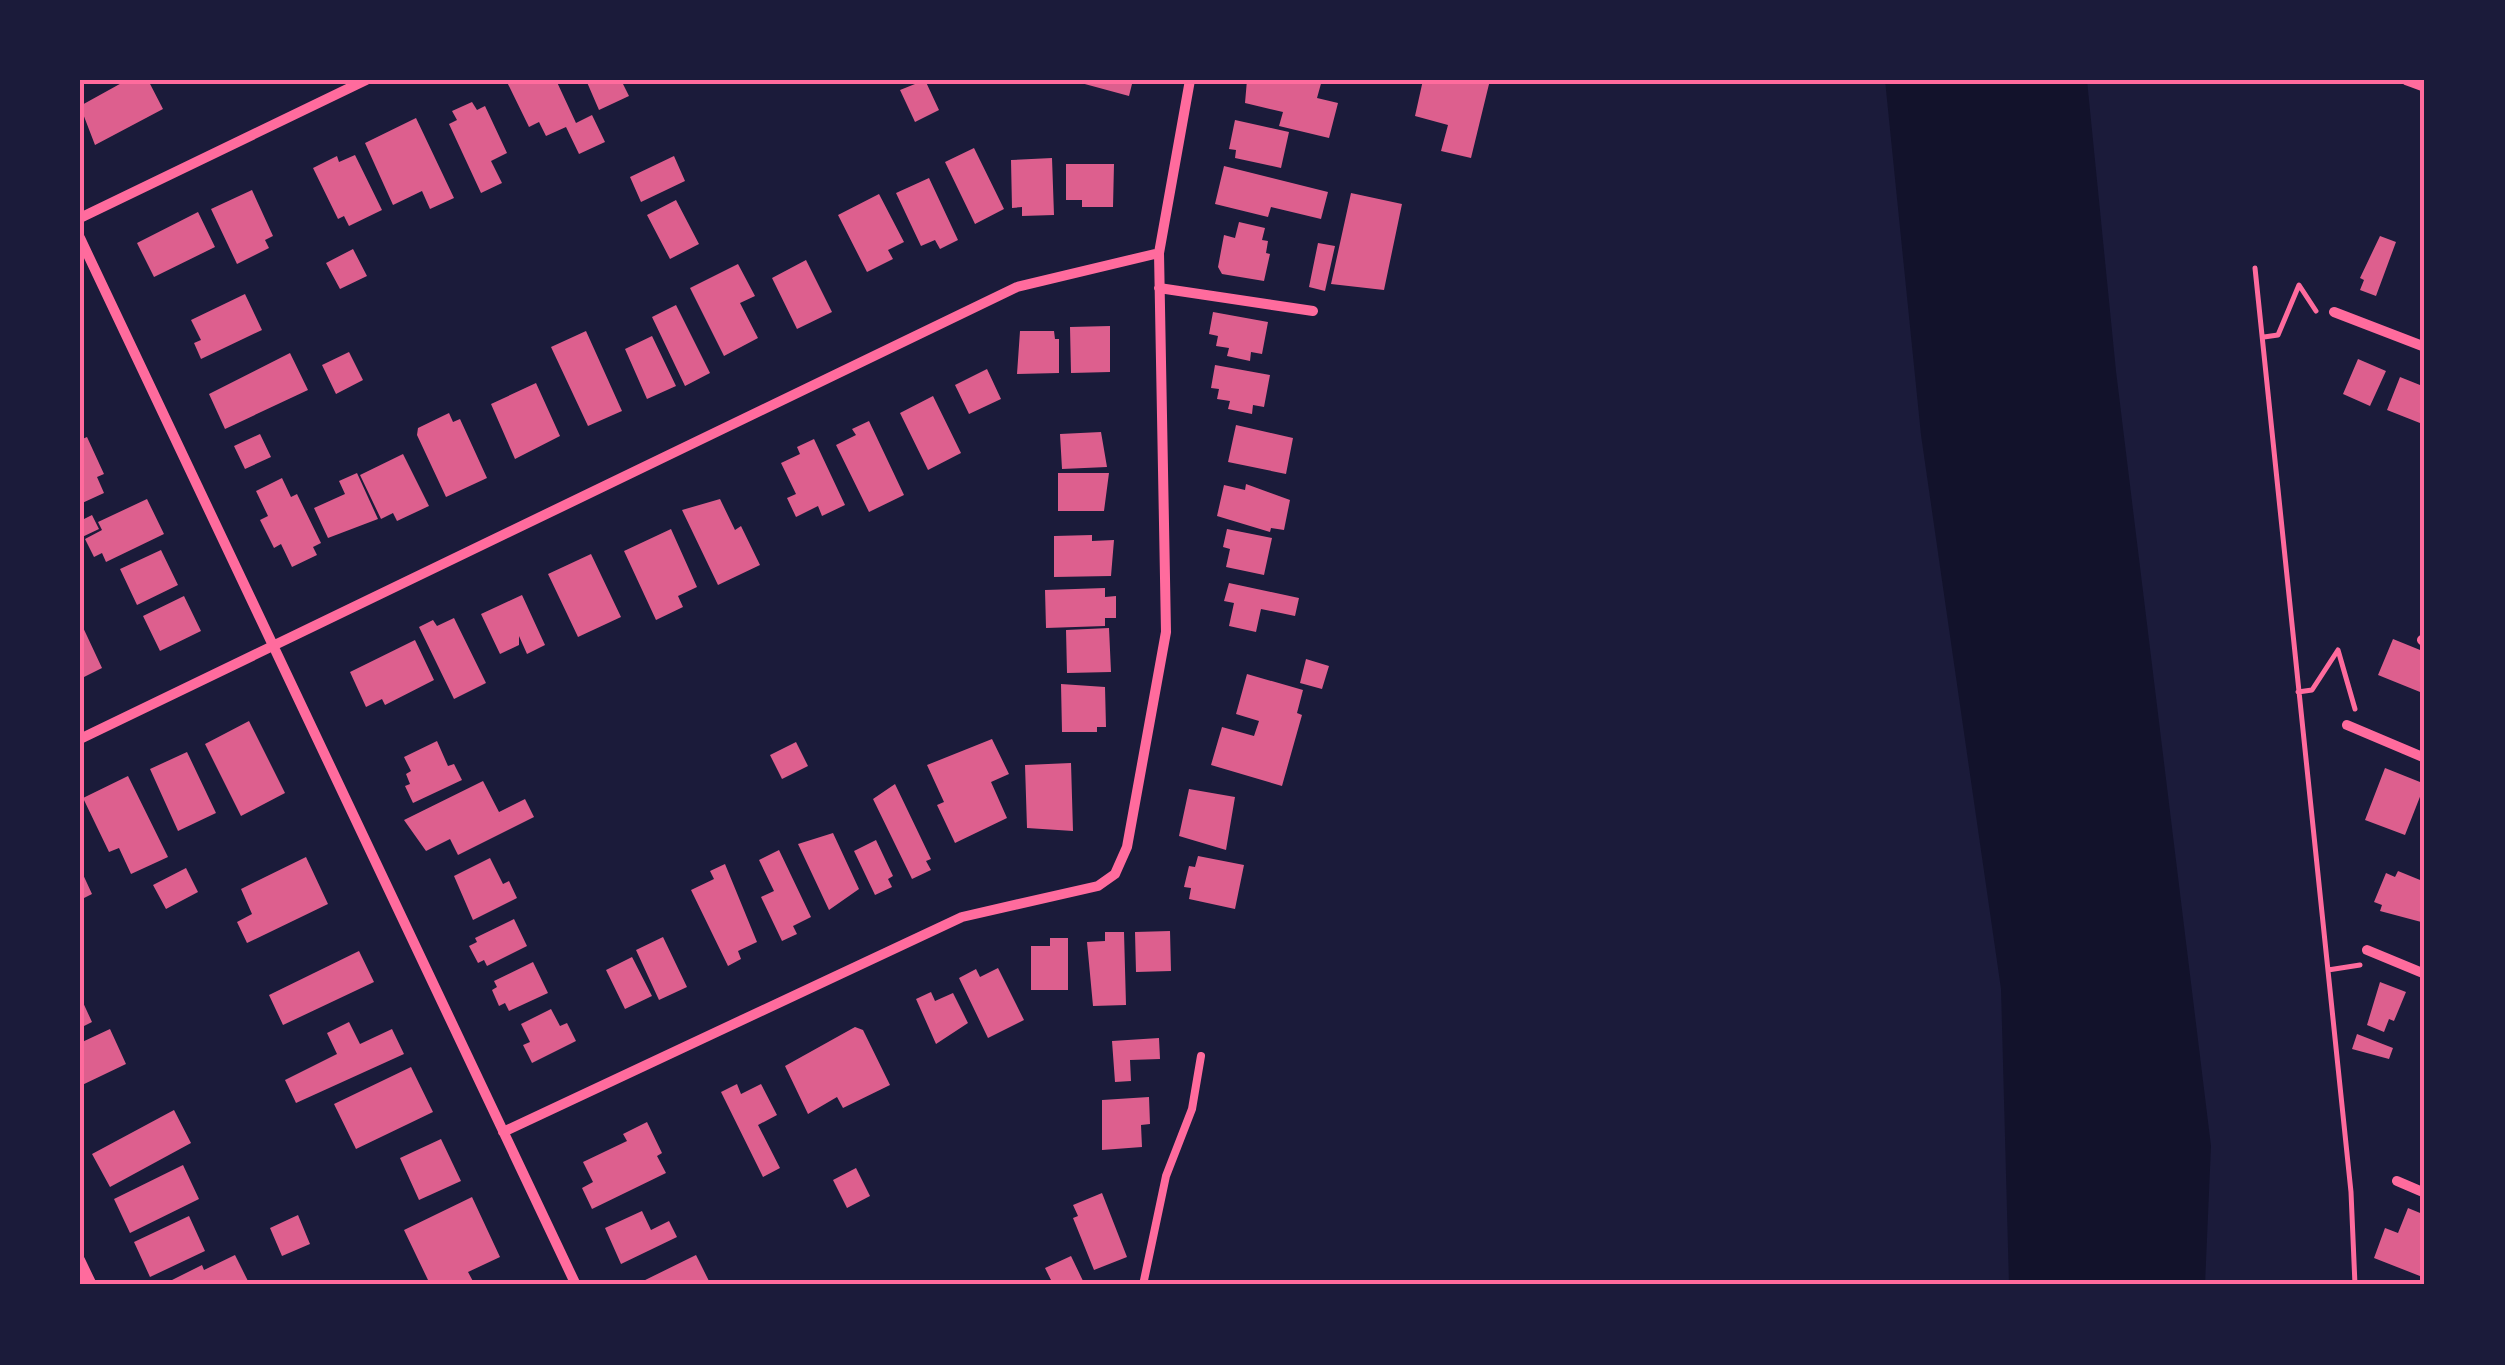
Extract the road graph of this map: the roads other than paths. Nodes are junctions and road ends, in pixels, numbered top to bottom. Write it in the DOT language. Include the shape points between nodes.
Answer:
graph roads {
  1 [pos="366,80"];
  2 [pos="1190,80"];
  3 [pos="2406,80"];
  4 [pos="2425,88"];
  5 [pos="80,218"];
  6 [pos="80,238"];
  7 [pos="1159,253"];
  8 [pos="1160,288"];
  9 [pos="1313,311"];
  10 [pos="2334,312"];
  11 [pos="2425,347"];
  12 [pos="270,647"];
  13 [pos="2346,725"];
  14 [pos="80,739"];
  15 [pos="2425,758"];
  16 [pos="2367,950"];
  17 [pos="2425,974"];
  18 [pos="1200,1056"];
  19 [pos="502,1132"];
  20 [pos="2397,1180"];
  21 [pos="2425,1193"];
  22 [pos="80,1260"];
  23 [pos="92,1285"];
  24 [pos="576,1285"];
  25 [pos="1143,1285"];
  1 -- 5 [label="street"];
  2 -- 7 [label="street"];
  3 -- 4 [label="street"];
  6 -- 12 [label="street"];
  7 -- 8 [label="street"];
  7 -- 12 [label="street" via="1017,288"];
  8 -- 9 [label="street"];
  8 -- 19 [label="street" via="1166,632 1127,846 1115,874 1098,886 962,917"];
  10 -- 11 [label="street"];
  12 -- 14 [label="street"];
  12 -- 19 [label="street"];
  13 -- 15 [label="street"];
  16 -- 17 [label="street"];
  18 -- 25 [label="lane" via="1192,1109 1166,1176"];
  19 -- 24 [label="street"];
  20 -- 21 [label="street"];
  22 -- 23 [label="street"];
}
